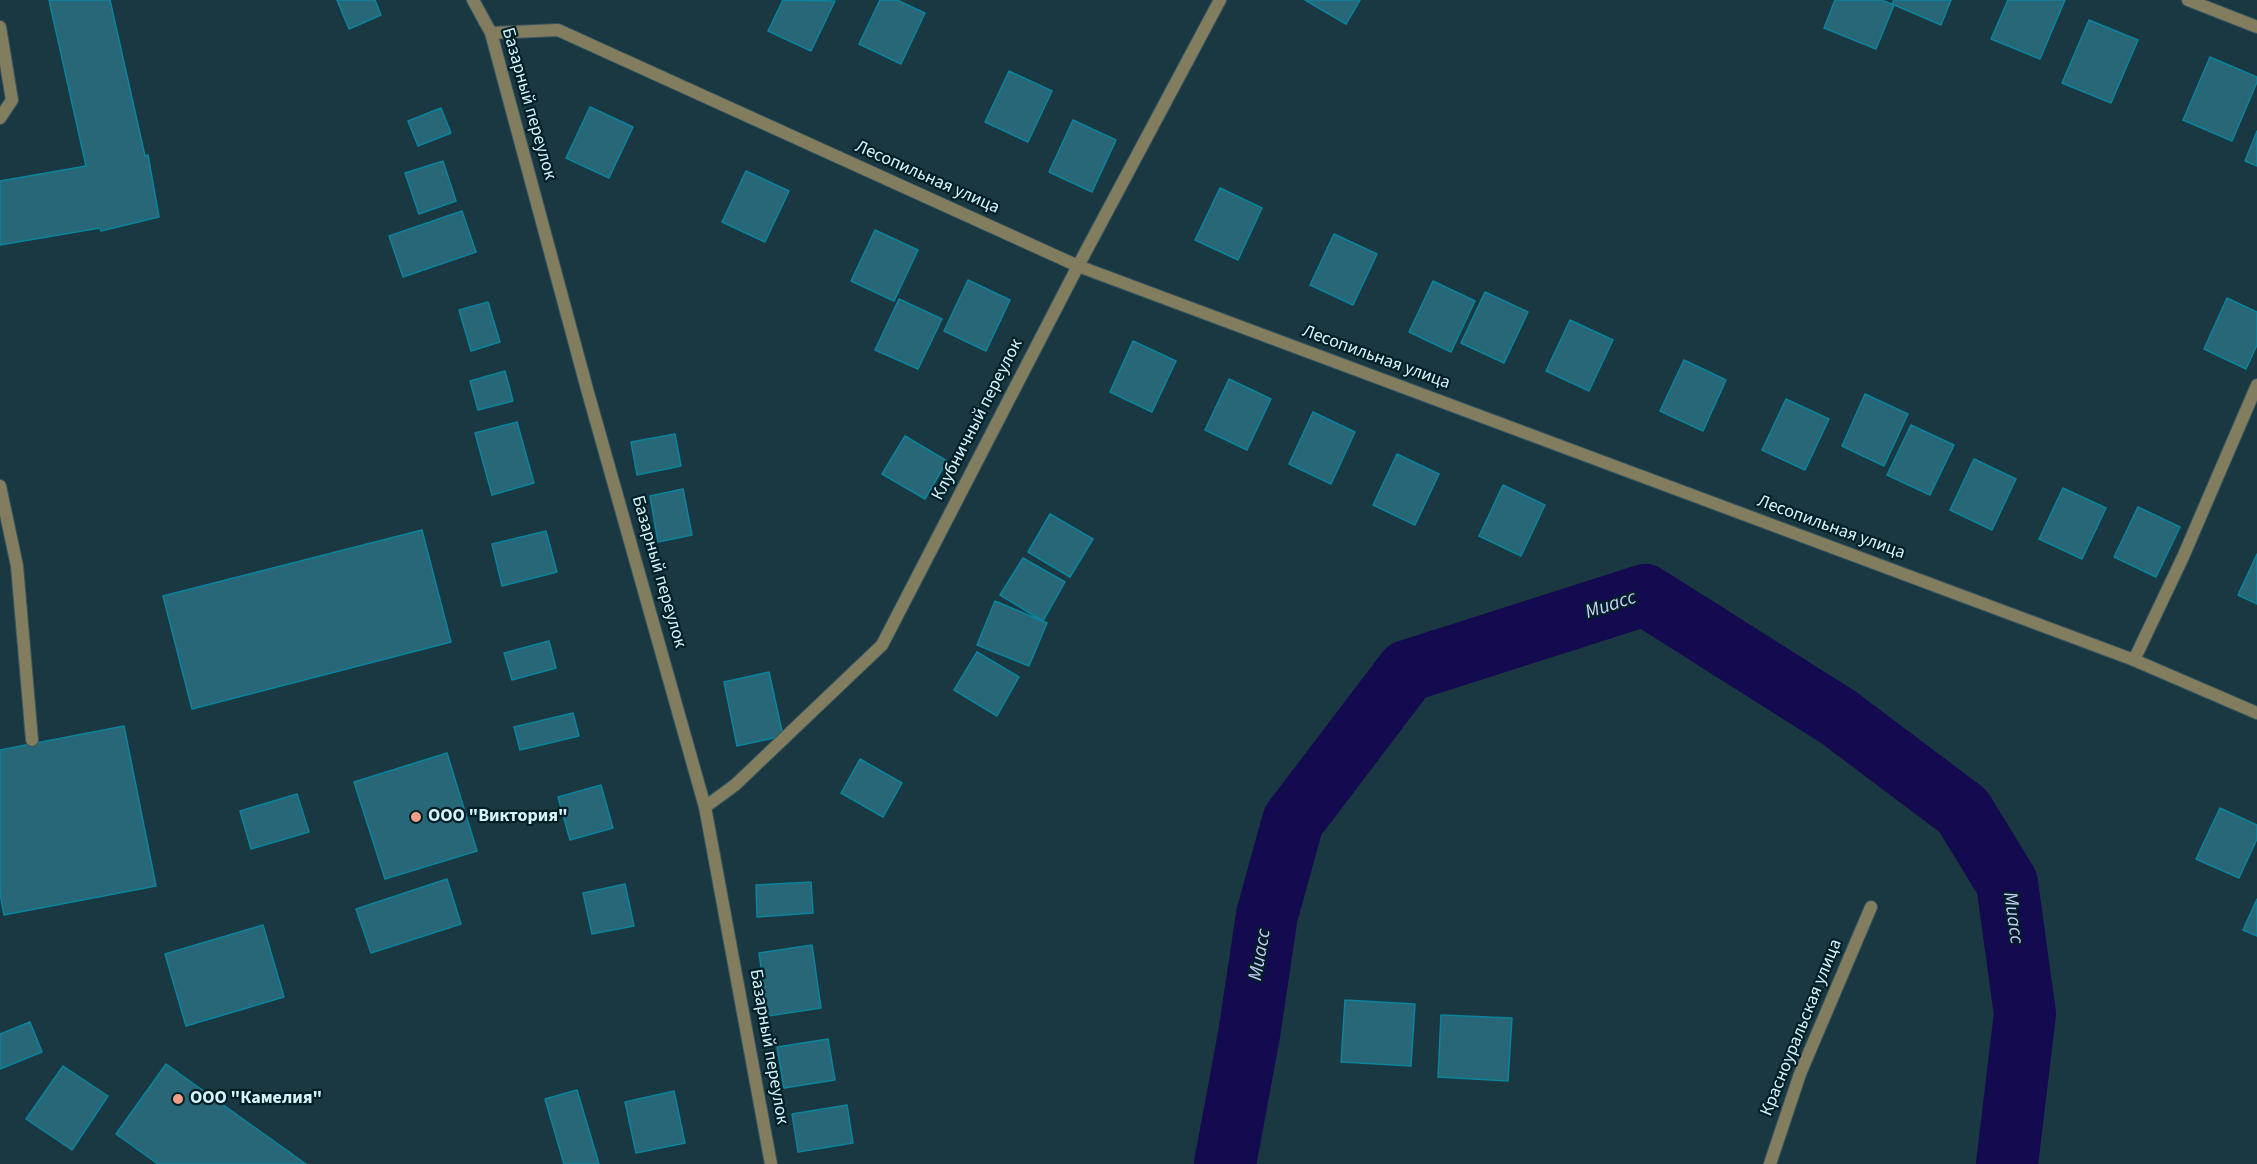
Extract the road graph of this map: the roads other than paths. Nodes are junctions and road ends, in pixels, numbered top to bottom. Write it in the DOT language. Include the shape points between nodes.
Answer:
graph roads {
  1 [pos="473,0"];
  2 [pos="1220,0"];
  3 [pos="2188,0"];
  4 [pos="0,27"];
  5 [pos="2257,27"];
  6 [pos="491,33"];
  7 [pos="0,118"];
  8 [pos="1078,266"];
  9 [pos="2257,385"];
  10 [pos="0,486"];
  11 [pos="2134,660"];
  12 [pos="2257,713"];
  13 [pos="32,740"];
  14 [pos="705,807"];
  15 [pos="1871,907"];
  16 [pos="771,1164"];
  17 [pos="1770,1164"];
  1 -- 6 [label="street, Базарный переулок"];
  2 -- 8 [label="street, Клубничный переулок"];
  3 -- 5 [label="street"];
  4 -- 7 [label="street" via="12,100"];
  6 -- 8 [label="street, Лесопильная улица" via="558,30"];
  6 -- 14 [label="street, Базарный переулок"];
  8 -- 11 [label="street, Лесопильная улица"];
  8 -- 14 [label="street, Клубничный переулок" via="882,645 735,786"];
  9 -- 11 [label="street"];
  10 -- 13 [label="street" via="17,566"];
  11 -- 12 [label="street, Лесопильная улица"];
  14 -- 16 [label="street, Базарный переулок"];
  15 -- 17 [label="street, Красноуральская улица" via="1800,1074"];
}
